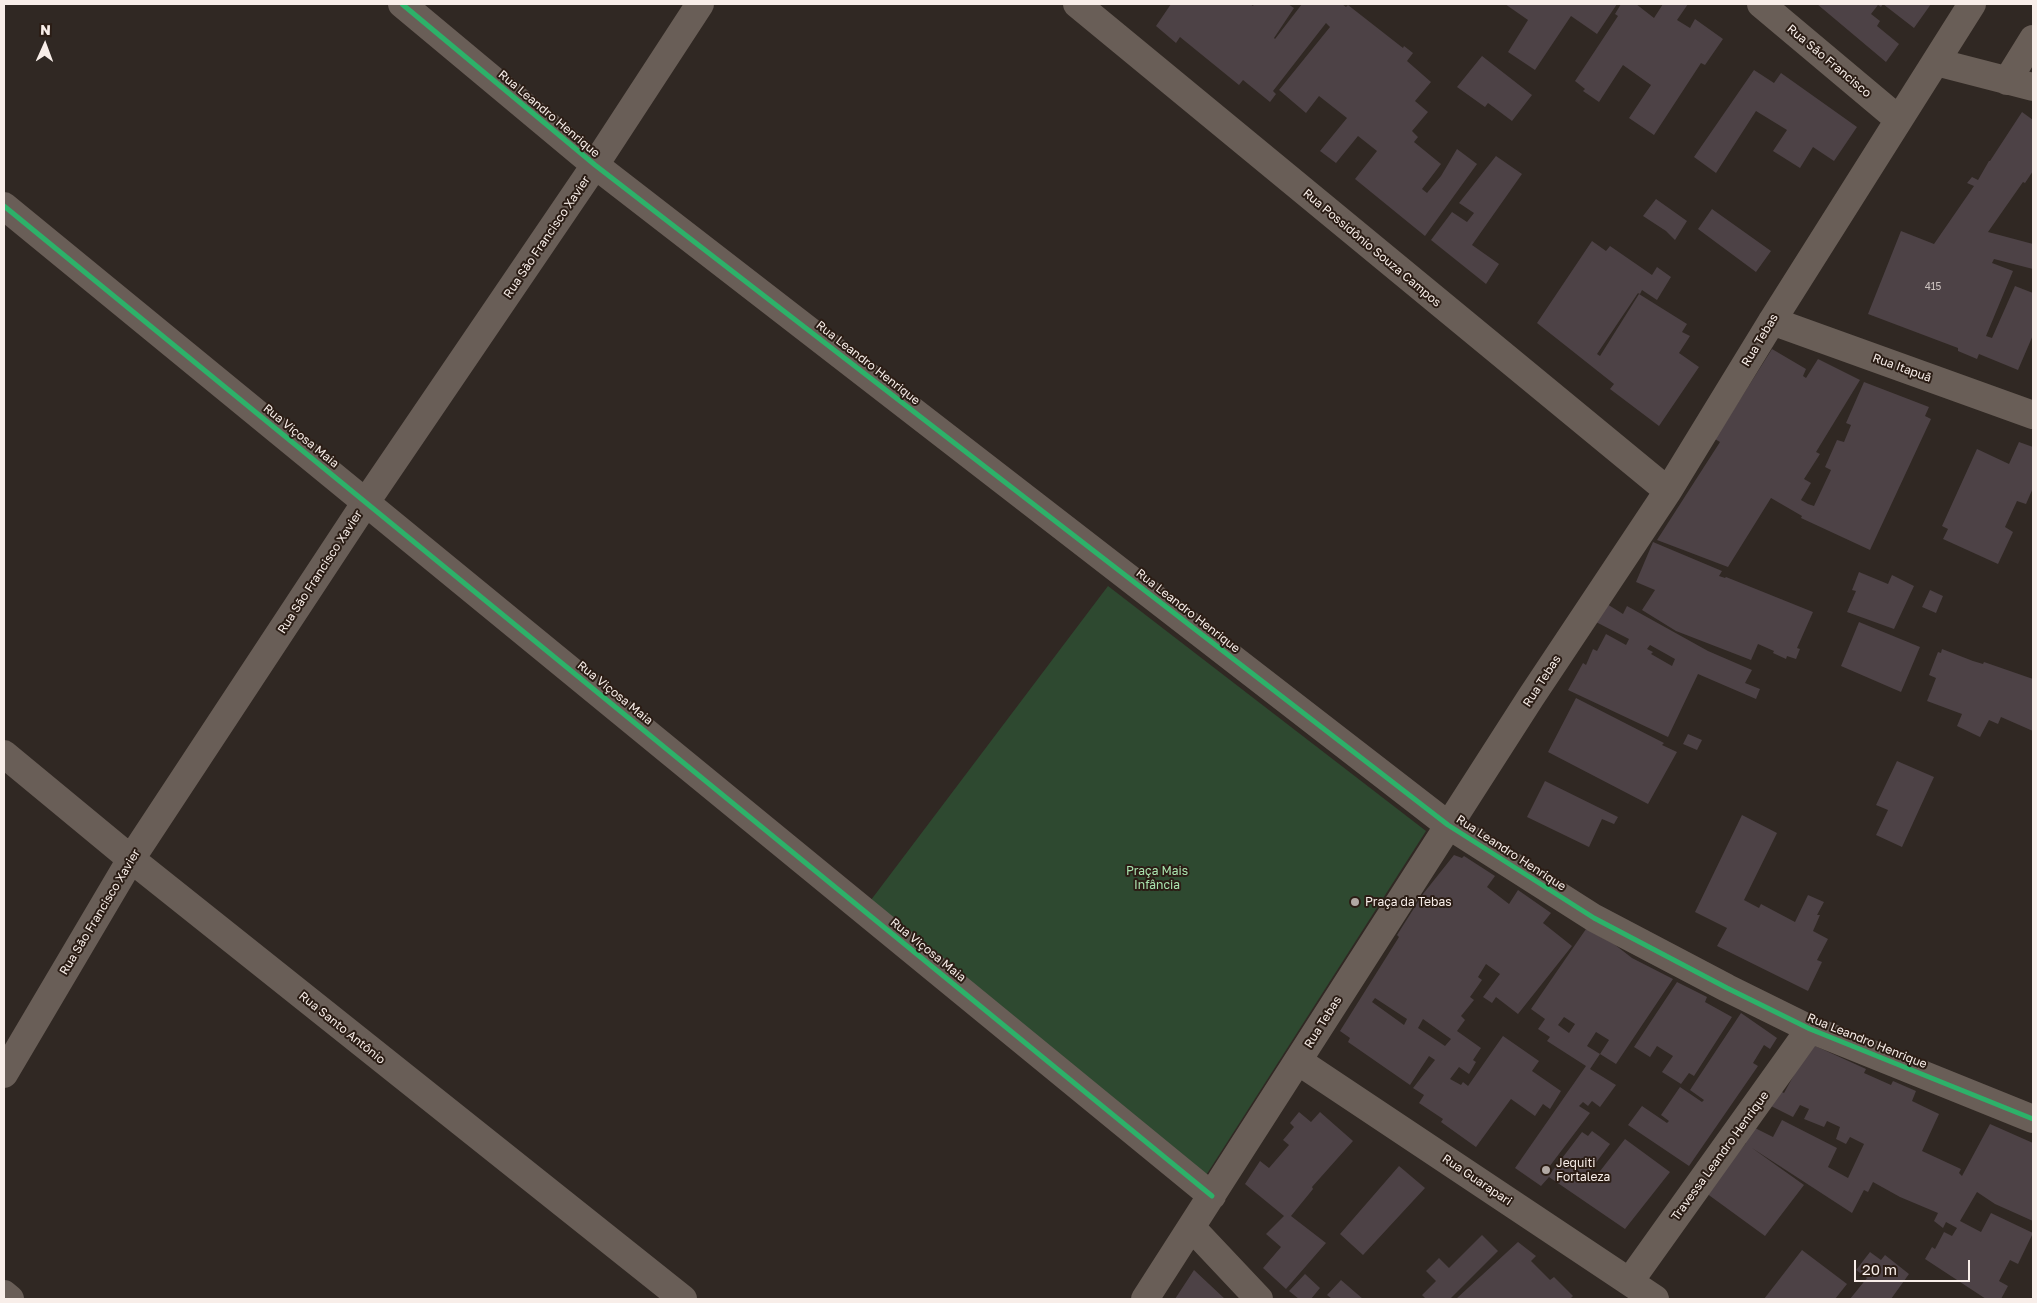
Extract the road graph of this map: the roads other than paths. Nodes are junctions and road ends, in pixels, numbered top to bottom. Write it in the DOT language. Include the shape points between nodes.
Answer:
graph roads {
  1 [pos="402,4"];
  2 [pos="700,4"];
  3 [pos="1077,4"];
  4 [pos="1760,4"];
  5 [pos="1972,4"];
  6 [pos="2033,39"];
  7 [pos="1936,62"];
  8 [pos="2007,80"];
  9 [pos="2033,87"];
  10 [pos="1898,119"];
  11 [pos="595,165"];
  12 [pos="4,206"];
  13 [pos="1772,321"];
  14 [pos="2033,415"];
  15 [pos="1668,491"];
  16 [pos="366,502"];
  17 [pos="4,754"];
  18 [pos="1448,825"];
  19 [pos="131,859"];
  20 [pos="1810,1029"];
  21 [pos="1298,1061"];
  22 [pos="4,1074"];
  23 [pos="2033,1119"];
  24 [pos="1212,1196"];
  25 [pos="1192,1228"];
  26 [pos="1630,1282"];
  27 [pos="4,1294"];
  28 [pos="10,1299"];
  29 [pos="683,1299"];
  30 [pos="1146,1299"];
  31 [pos="1259,1299"];
  32 [pos="1655,1299"];
  1 -- 11 [label="street, Rua Leandro Henrique"];
  2 -- 11 [label="street, Rua São Francisco Xavier"];
  3 -- 15 [label="street, Rua Possidônio Souza Campos"];
  4 -- 10 [label="street, Rua São Francisco"];
  5 -- 7 [label="street, Rua Tebas"];
  6 -- 8 [label="street"];
  7 -- 8 [label="street"];
  7 -- 10 [label="street, Rua Tebas"];
  8 -- 9 [label="street"];
  10 -- 13 [label="street, Rua Tebas"];
  11 -- 16 [label="street, Rua São Francisco Xavier"];
  11 -- 18 [label="street, Rua Leandro Henrique"];
  12 -- 16 [label="street, Rua Viçosa Maia"];
  13 -- 14 [label="street, Rua Itapuã"];
  13 -- 15 [label="street, Rua Tebas"];
  15 -- 18 [label="street, Rua Tebas"];
  16 -- 19 [label="street, Rua São Francisco Xavier"];
  16 -- 24 [label="street, Rua Viçosa Maia"];
  17 -- 19 [label="street, Rua Santo Antônio"];
  18 -- 20 [label="street, Rua Leandro Henrique" via="1594,918"];
  18 -- 21 [label="street, Rua Tebas"];
  19 -- 22 [label="street, Rua São Francisco Xavier"];
  19 -- 29 [label="street, Rua Santo Antônio"];
  20 -- 23 [label="street, Rua Leandro Henrique"];
  20 -- 26 [label="street, Travessa Leandro Henrique"];
  21 -- 24 [label="street, Rua Tebas"];
  21 -- 26 [label="street, Rua Guarapari"];
  24 -- 25 [label="street, Rua Tebas"];
  25 -- 30 [label="street, Rua Tebas"];
  25 -- 31 [label="street"];
  26 -- 32 [label="street, Rua Guarapari"];
  27 -- 28 [label="street"];
}
